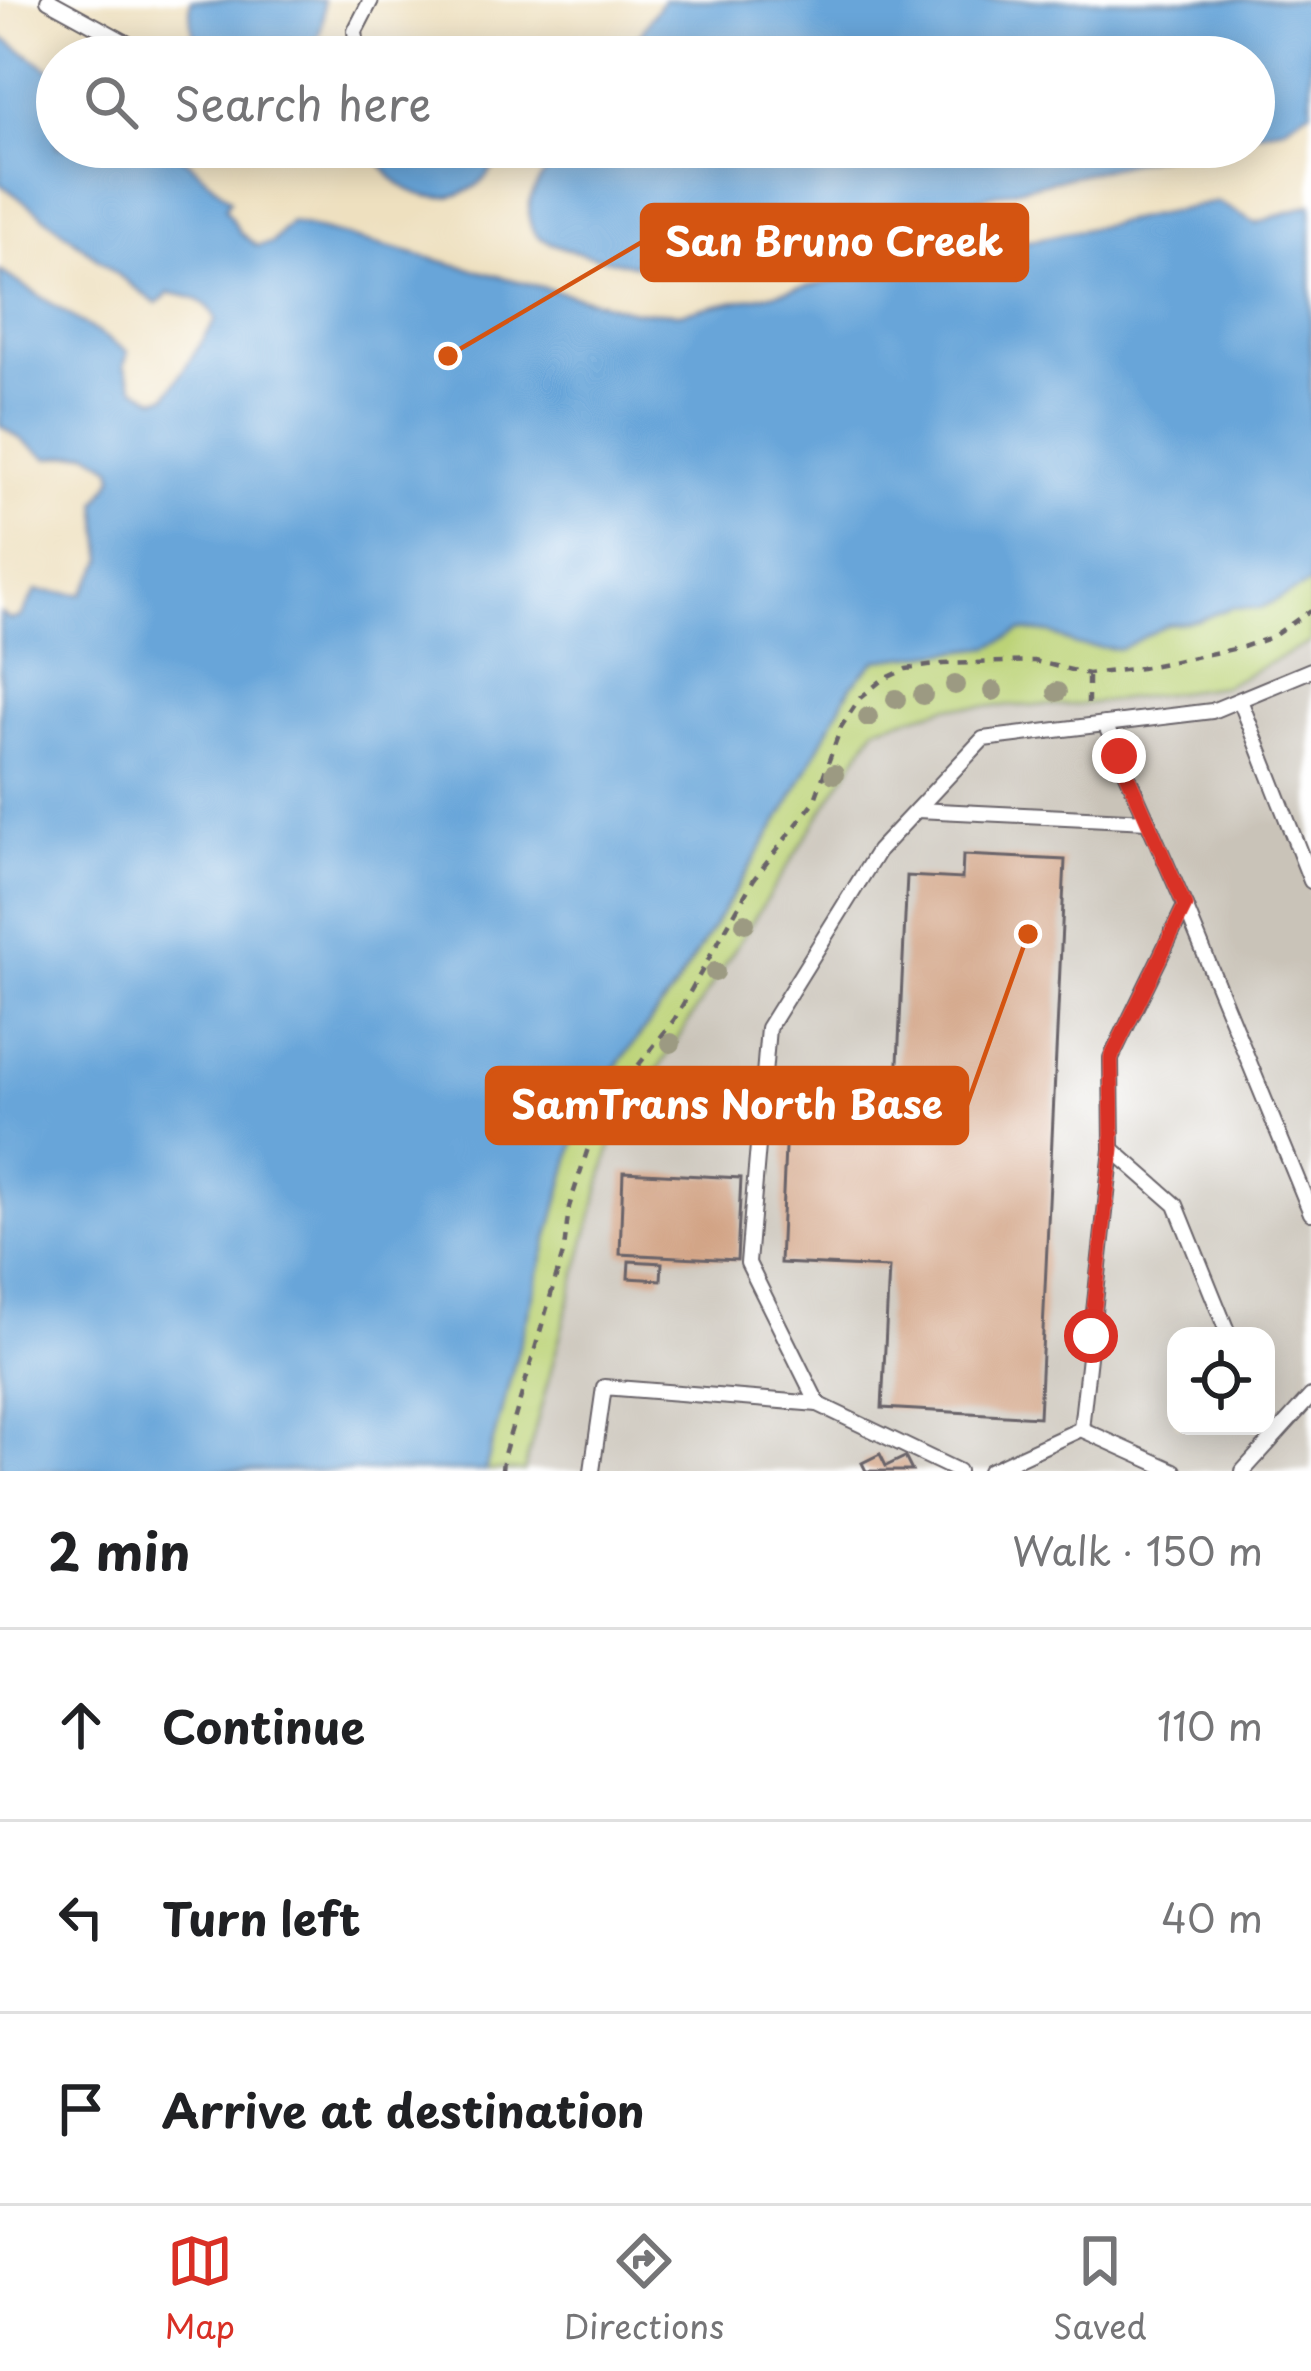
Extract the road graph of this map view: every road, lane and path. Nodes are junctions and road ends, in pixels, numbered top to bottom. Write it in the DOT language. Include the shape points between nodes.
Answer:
graph roads {
  1 [pos="48,0"];
  2 [pos="371,0"];
  3 [pos="114,36"];
  4 [pos="356,36"];
  5 [pos="1311,670"];
  6 [pos="1088,674"];
  7 [pos="1240,700"];
  8 [pos="1088,704"];
  9 [pos="1105,724"];
  10 [pos="917,810"];
  11 [pos="1148,820"];
  12 [pos="1311,881"];
  13 [pos="1185,906"];
  14 [pos="1112,1149"];
  15 [pos="1311,1213"];
  16 [pos="1225,1327"];
  17 [pos="1311,1396"];
  18 [pos="818,1404"];
  19 [pos="1275,1427"];
  20 [pos="1081,1429"];
  21 [pos="1267,1435"];
  22 [pos="592,1471"];
  23 [pos="958,1471"];
  24 [pos="990,1471"];
  25 [pos="1174,1471"];
  26 [pos="1243,1471"];
  1 -- 3 [label="lane"];
  2 -- 4 [label="lane"];
  5 -- 7 [label="lane"];
  6 -- 8 [label="path"];
  7 -- 9 [label="lane"];
  7 -- 12 [label="lane"];
  9 -- 10 [label="lane" via="983,739"];
  9 -- 11 [label="lane"];
  10 -- 11 [label="lane"];
  10 -- 18 [label="lane" via="878,851 768,1028 748,1263"];
  11 -- 13 [label="lane"];
  13 -- 14 [label="lane" via="1111,1058"];
  13 -- 15 [label="lane"];
  14 -- 16 [label="lane" via="1176,1205"];
  14 -- 20 [label="lane"];
  17 -- 19 [label="lane"];
  18 -- 22 [label="lane" via="604,1387"];
  18 -- 23 [label="lane"];
  20 -- 24 [label="lane"];
  20 -- 25 [label="lane"];
  21 -- 26 [label="lane"];
}
